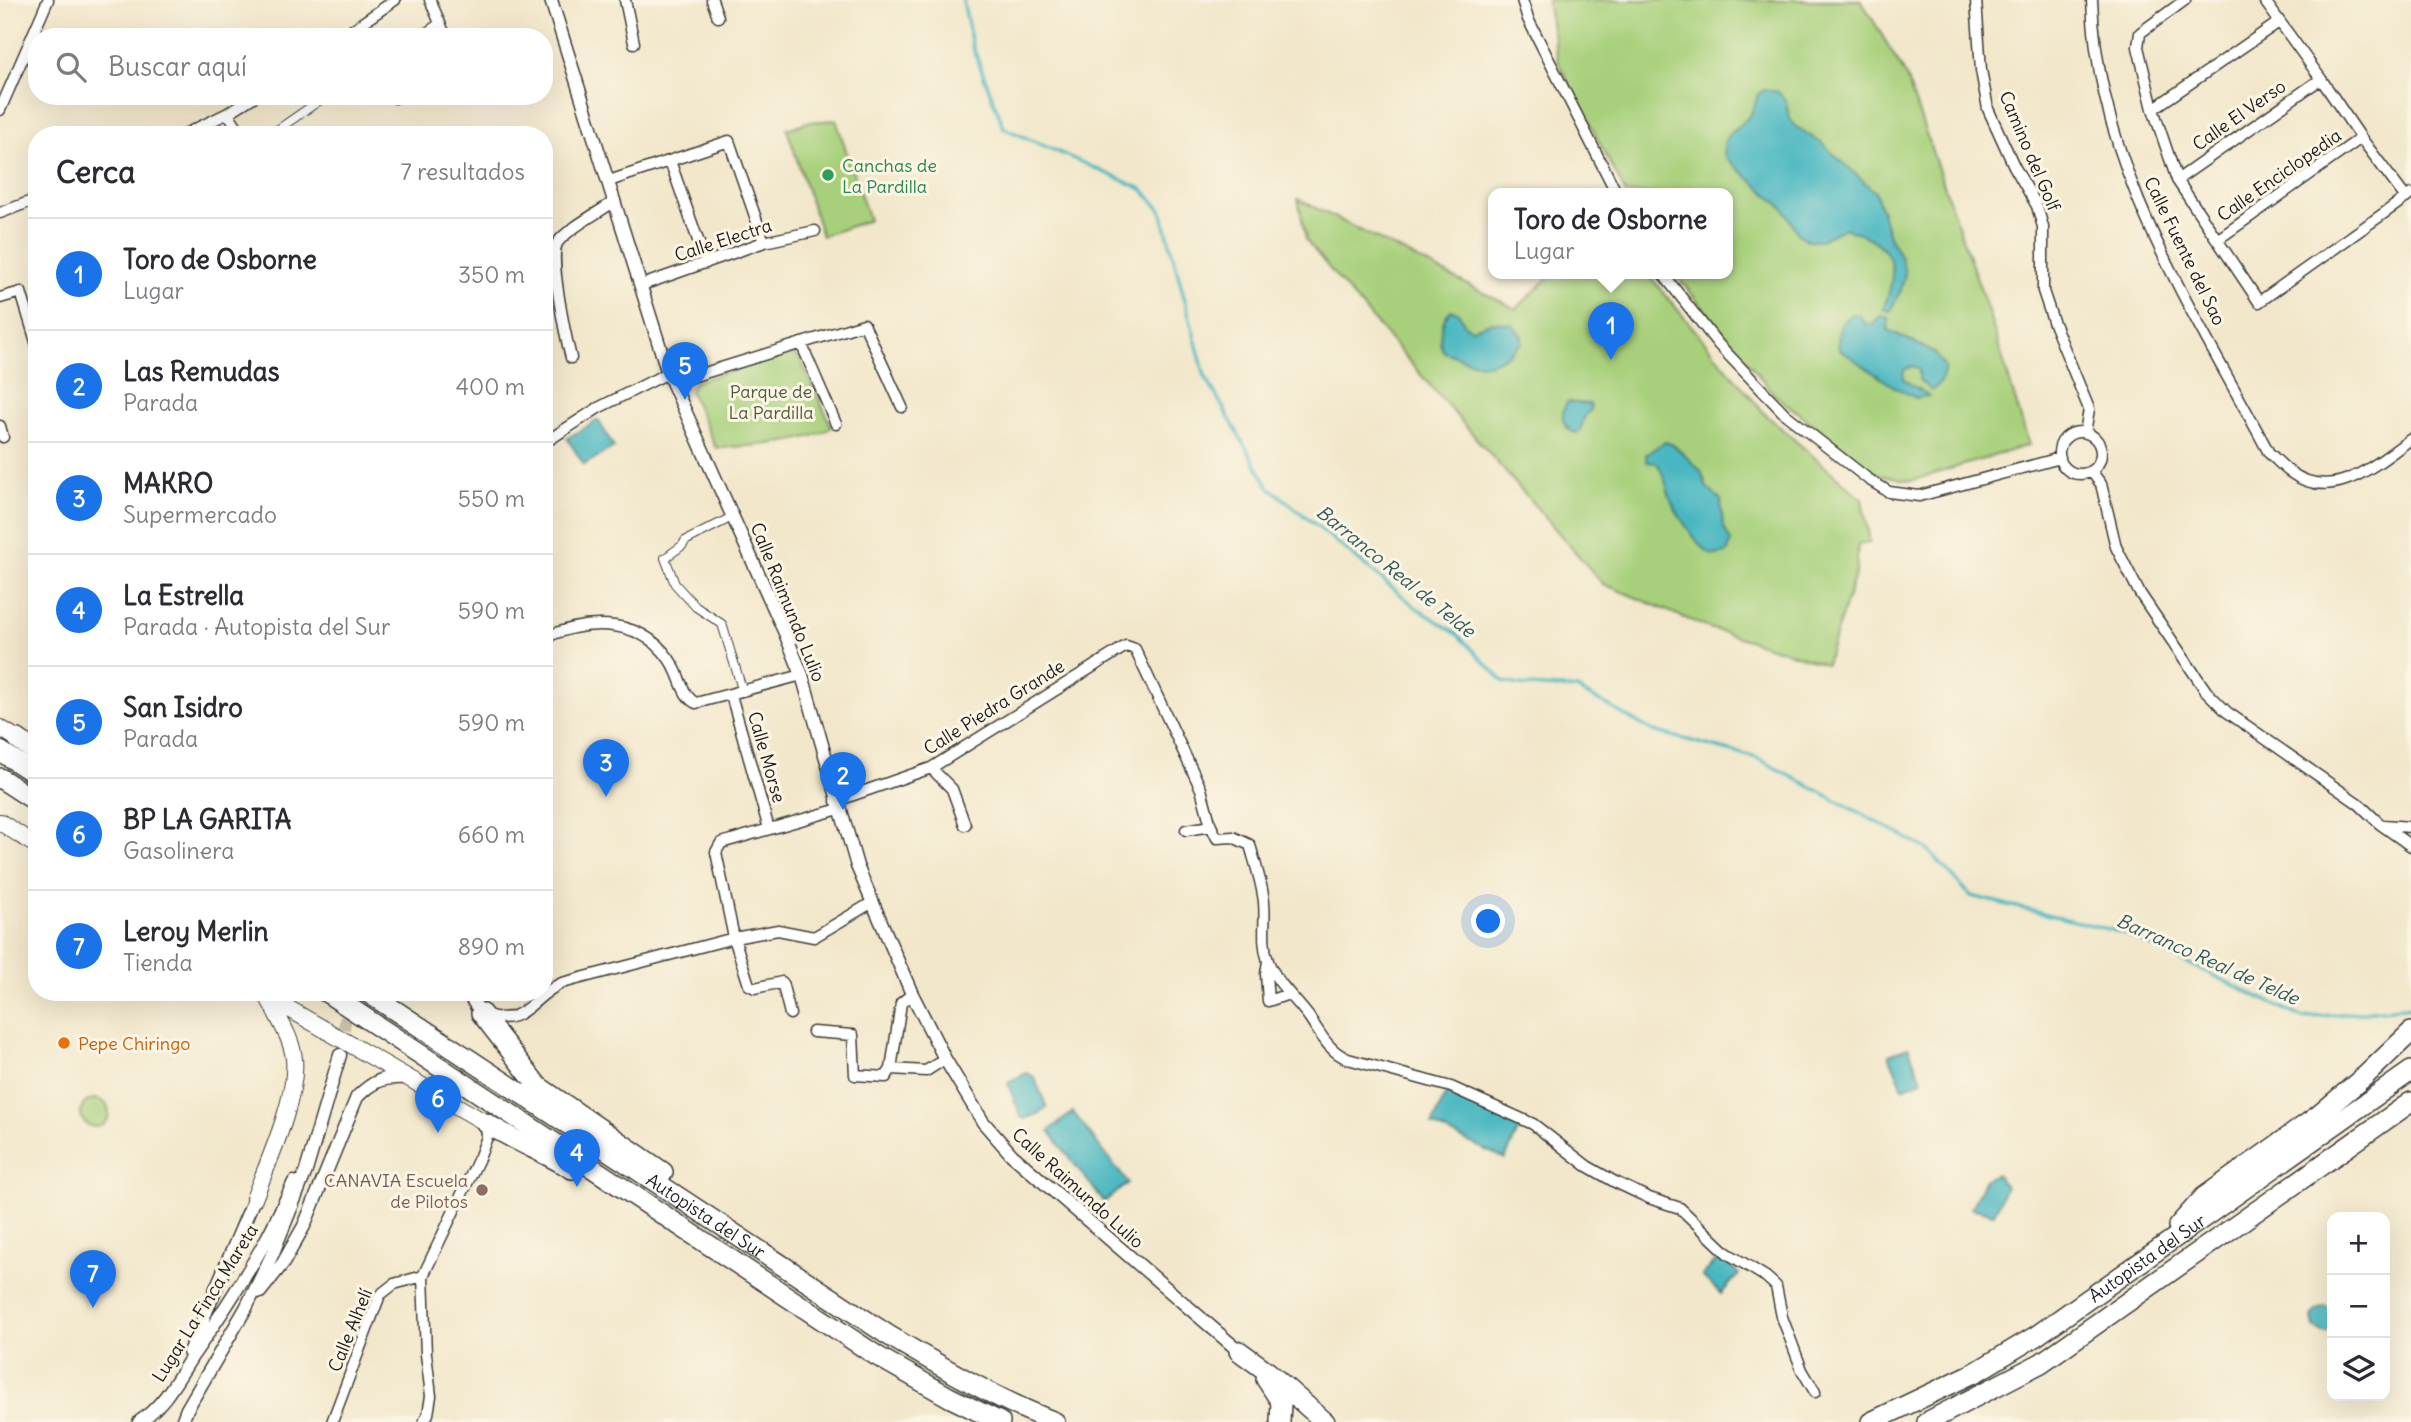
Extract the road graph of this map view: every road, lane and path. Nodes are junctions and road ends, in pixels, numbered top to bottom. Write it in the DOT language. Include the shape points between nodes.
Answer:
graph roads {
  1 [pos="48,0"];
  2 [pos="396,0"];
  3 [pos="430,0"];
  4 [pos="551,0"];
  5 [pos="625,0"];
  6 [pos="712,0"];
  7 [pos="1522,0"];
  8 [pos="1976,0"];
  9 [pos="2092,0"];
  10 [pos="2185,0"];
  11 [pos="2264,0"];
  12 [pos="718,17"];
  13 [pos="2279,22"];
  14 [pos="440,24"];
  15 [pos="35,28"];
  16 [pos="355,28"];
  17 [pos="434,28"];
  18 [pos="442,28"];
  19 [pos="634,43"];
  20 [pos="28,44"];
  21 [pos="2321,79"];
  22 [pos="1,103"];
  23 [pos="241,105"];
  24 [pos="313,105"];
  25 [pos="2153,109"];
  26 [pos="228,113"];
  27 [pos="201,126"];
  28 [pos="236,126"];
  29 [pos="283,126"];
  30 [pos="2361,138"];
  31 [pos="670,161"];
  32 [pos="2177,180"];
  33 [pos="609,181"];
  34 [pos="1614,188"];
  35 [pos="2408,196"];
  36 [pos="615,201"];
  37 [pos="28,203"];
  38 [pos="0,214"];
  39 [pos="815,231"];
  40 [pos="2217,240"];
  41 [pos="764,242"];
  42 [pos="706,263"];
  43 [pos="1667,279"];
  44 [pos="642,285"];
  45 [pos="0,298"];
  46 [pos="28,315"];
  47 [pos="801,343"];
  48 [pos="571,358"];
  49 [pos="670,378"];
  50 [pos="902,407"];
  51 [pos="836,424"];
  52 [pos="2084,433"];
  53 [pos="553,437"];
  54 [pos="2411,439"];
  55 [pos="2060,458"];
  56 [pos="2091,471"];
  57 [pos="734,516"];
  58 [pos="553,635"];
  59 [pos="802,676"];
  60 [pos="743,692"];
  61 [pos="731,695"];
  62 [pos="0,728"];
  63 [pos="18,739"];
  64 [pos="28,746"];
  65 [pos="0,751"];
  66 [pos="931,768"];
  67 [pos="28,769"];
  68 [pos="0,778"];
  69 [pos="28,796"];
  70 [pos="838,805"];
  71 [pos="0,822"];
  72 [pos="2380,824"];
  73 [pos="965,825"];
  74 [pos="1211,826"];
  75 [pos="2411,827"];
  76 [pos="769,829"];
  77 [pos="1186,830"];
  78 [pos="28,840"];
  79 [pos="2411,846"];
  80 [pos="873,902"];
  81 [pos="734,939"];
  82 [pos="1268,961"];
  83 [pos="553,987"];
  84 [pos="912,994"];
  85 [pos="1289,995"];
  86 [pos="268,1001"];
  87 [pos="274,1001"];
  88 [pos="340,1001"];
  89 [pos="381,1001"];
  90 [pos="473,1001"];
  91 [pos="534,1001"];
  92 [pos="481,1013"];
  93 [pos="790,1014"];
  94 [pos="813,1032"];
  95 [pos="2410,1034"];
  96 [pos="340,1055"];
  97 [pos="945,1059"];
  98 [pos="891,1069"];
  99 [pos="2411,1072"];
  100 [pos="411,1078"];
  101 [pos="2411,1102"];
  102 [pos="2411,1113"];
  103 [pos="322,1117"];
  104 [pos="2389,1117"];
  105 [pos="486,1123"];
  106 [pos="512,1140"];
  107 [pos="480,1156"];
  108 [pos="254,1199"];
  109 [pos="2156,1250"];
  110 [pos="423,1276"];
  111 [pos="246,1308"];
  112 [pos="888,1335"];
  113 [pos="1239,1351"];
  114 [pos="877,1356"];
  115 [pos="2041,1363"];
  116 [pos="182,1372"];
  117 [pos="1815,1392"];
  118 [pos="139,1422"];
  119 [pos="182,1422"];
  120 [pos="332,1422"];
  121 [pos="424,1422"];
  122 [pos="1000,1422"];
  123 [pos="1055,1422"];
  124 [pos="1280,1422"];
  125 [pos="1325,1422"];
  126 [pos="1871,1422"];
  127 [pos="1927,1422"];
  128 [pos="1954,1422"];
  1 -- 15 [label="street"];
  2 -- 16 [label="street"];
  3 -- 14 [label="street"];
  4 -- 33 [label="street, Calle Raimundo Lulio"];
  5 -- 19 [label="street"];
  6 -- 12 [label="street"];
  7 -- 34 [label="street"];
  8 -- 52 [label="street, Camino del Golf" via="1988,108 2037,206 2043,227 2043,291 2090,409"];
  9 -- 54 [label="street, Calle Fuente del Sao" via="2098,70 2114,136 2133,187 2160,249 2269,453 2291,473 2314,483 2341,483"];
  10 -- 25 [label="street" via="2140,33 2138,47"];
  11 -- 13 [label="street"];
  13 -- 21 [label="street"];
  13 -- 25 [label="street"];
  14 -- 17 [label="street"];
  14 -- 18 [label="street"];
  20 -- 22 [label="street"];
  21 -- 30 [label="street"];
  21 -- 32 [label="street, Calle El Verso"];
  23 -- 26 [label="street"];
  24 -- 29 [label="street"];
  25 -- 32 [label="street"];
  26 -- 27 [label="street"];
  26 -- 28 [label="street"];
  30 -- 35 [label="street"];
  30 -- 40 [label="street, Calle Enciclopedia"];
  31 -- 33 [label="street"];
  31 -- 41 [label="street" via="729,141"];
  31 -- 42 [label="street"];
  32 -- 40 [label="street"];
  33 -- 36 [label="street, Calle Raimundo Lulio"];
  35 -- 40 [label="street" via="2259,302"];
  36 -- 44 [label="street, Calle Raimundo Lulio"];
  36 -- 48 [label="street" via="560,239 553,249 561,319"];
  37 -- 38 [label="street"];
  39 -- 41 [label="street, Calle Electra"];
  41 -- 42 [label="street, Calle Electra"];
  42 -- 44 [label="street, Calle Electra"];
  43 -- 55 [label="street" via="1718,344 1785,414 1889,492 1919,496"];
  44 -- 49 [label="street, Calle Raimundo Lulio"];
  45 -- 46 [label="street" via="21,292"];
  47 -- 49 [label="street"];
  47 -- 50 [label="street" via="864,324"];
  47 -- 51 [label="street"];
  49 -- 53 [label="street" via="598,408"];
  49 -- 57 [label="street, Calle Raimundo Lulio"];
  52 -- 55 [label="street" via="2068,436 2059,450"];
  52 -- 56 [label="street" via="2099,446 2100,460"];
  55 -- 56 [label="street" via="2076,474"];
  56 -- 72 [label="street" via="2101,484 2116,547 2139,592 2206,691 2227,712 2359,804"];
  57 -- 59 [label="street, Calle Raimundo Lulio"];
  57 -- 60 [label="street" via="685,541 665,558 675,584 696,607 723,624"];
  58 -- 61 [label="street" via="589,624 610,624 636,632 674,665 690,700 696,703"];
  59 -- 60 [label="street"];
  59 -- 70 [label="street, Calle Raimundo Lulio"];
  60 -- 61 [label="street"];
  61 -- 76 [label="street, Calle Morse"];
  62 -- 63 [label="main road"];
  63 -- 64 [label="highway"];
  65 -- 67 [label="highway"];
  66 -- 70 [label="street, Calle Piedra Grande"];
  66 -- 73 [label="street" via="952,789"];
  66 -- 74 [label="street, Calle Piedra Grande" via="1126,646 1135,649 1185,754"];
  68 -- 69 [label="highway"];
  70 -- 76 [label="street, Calle Piedra Grande"];
  70 -- 80 [label="street, Calle Raimundo Lulio"];
  71 -- 78 [label="main road"];
  72 -- 75 [label="street"];
  72 -- 79 [label="street"];
  74 -- 77 [label="street"];
  74 -- 82 [label="street" via="1217,838 1233,837 1250,845 1264,902"];
  76 -- 81 [label="street, Calle Piedra Grande" via="721,843 716,852"];
  80 -- 81 [label="street" via="814,937 778,930"];
  80 -- 84 [label="street, Calle Raimundo Lulio"];
  81 -- 83 [label="street"];
  81 -- 93 [label="street, Calle Piedra Grande" via="750,985 782,982"];
  82 -- 85 [label="street"];
  82 -- 85 [label="street" via="1268,1001"];
  84 -- 97 [label="street, Calle Raimundo Lulio"];
  84 -- 98 [label="street" via="901,1003"];
  85 -- 117 [label="street" via="1339,1056 1462,1092 1533,1124 1615,1182 1679,1208 1727,1253 1776,1286 1786,1327"];
  86 -- 108 [label="main road" via="286,1032 294,1059 293,1088"];
  87 -- 100 [label="main road"];
  88 -- 114 [label="highway, Autopista del Sur"];
  89 -- 112 [label="highway, Autopista del Sur"];
  90 -- 92 [label="street"];
  91 -- 92 [label="street" via="516,1016 496,1018"];
  92 -- 112 [label="highway" via="538,1086 785,1255"];
  94 -- 98 [label="street" via="853,1035 855,1075 886,1077"];
  95 -- 109 [label="highway" via="2319,1115 2204,1197"];
  96 -- 103 [label="street, Lugar La Finca Mareta"];
  97 -- 98 [label="street" via="926,1072"];
  97 -- 113 [label="street, Calle Raimundo Lulio" via="983,1122 1012,1155"];
  99 -- 109 [label="highway, Autopista del Sur"];
  100 -- 105 [label="main road"];
  100 -- 111 [label="street" via="383,1079 357,1097 304,1226 283,1264"];
  101 -- 104 [label="highway, Autopista del Sur"];
  102 -- 104 [label="highway"];
  103 -- 111 [label="street, Lugar La Finca Mareta" via="289,1215"];
  103 -- 116 [label="street, Lugar La Finca Mareta" via="267,1238"];
  104 -- 115 [label="highway, Autopista del Sur"];
  105 -- 106 [label="highway"];
  105 -- 107 [label="street"];
  106 -- 107 [label="street" via="498,1139"];
  106 -- 114 [label="highway" via="550,1156 759,1291"];
  107 -- 110 [label="street"];
  108 -- 116 [label="street"];
  109 -- 126 [label="highway, Autopista del Sur" via="2026,1342"];
  110 -- 120 [label="street, Calle Alhelí" via="394,1284 380,1295"];
  110 -- 121 [label="street" via="431,1396"];
  111 -- 119 [label="street, Lugar La Finca Mareta"];
  112 -- 123 [label="highway, Autopista del Sur" via="959,1376"];
  113 -- 124 [label="highway" via="1273,1386 1282,1402"];
  113 -- 125 [label="highway"];
  114 -- 122 [label="highway, Autopista del Sur"];
  115 -- 127 [label="highway, Autopista del Sur"];
  115 -- 128 [label="highway" via="2010,1391"];
  116 -- 118 [label="street, Lugar La Finca Mareta" via="170,1395"];
}
